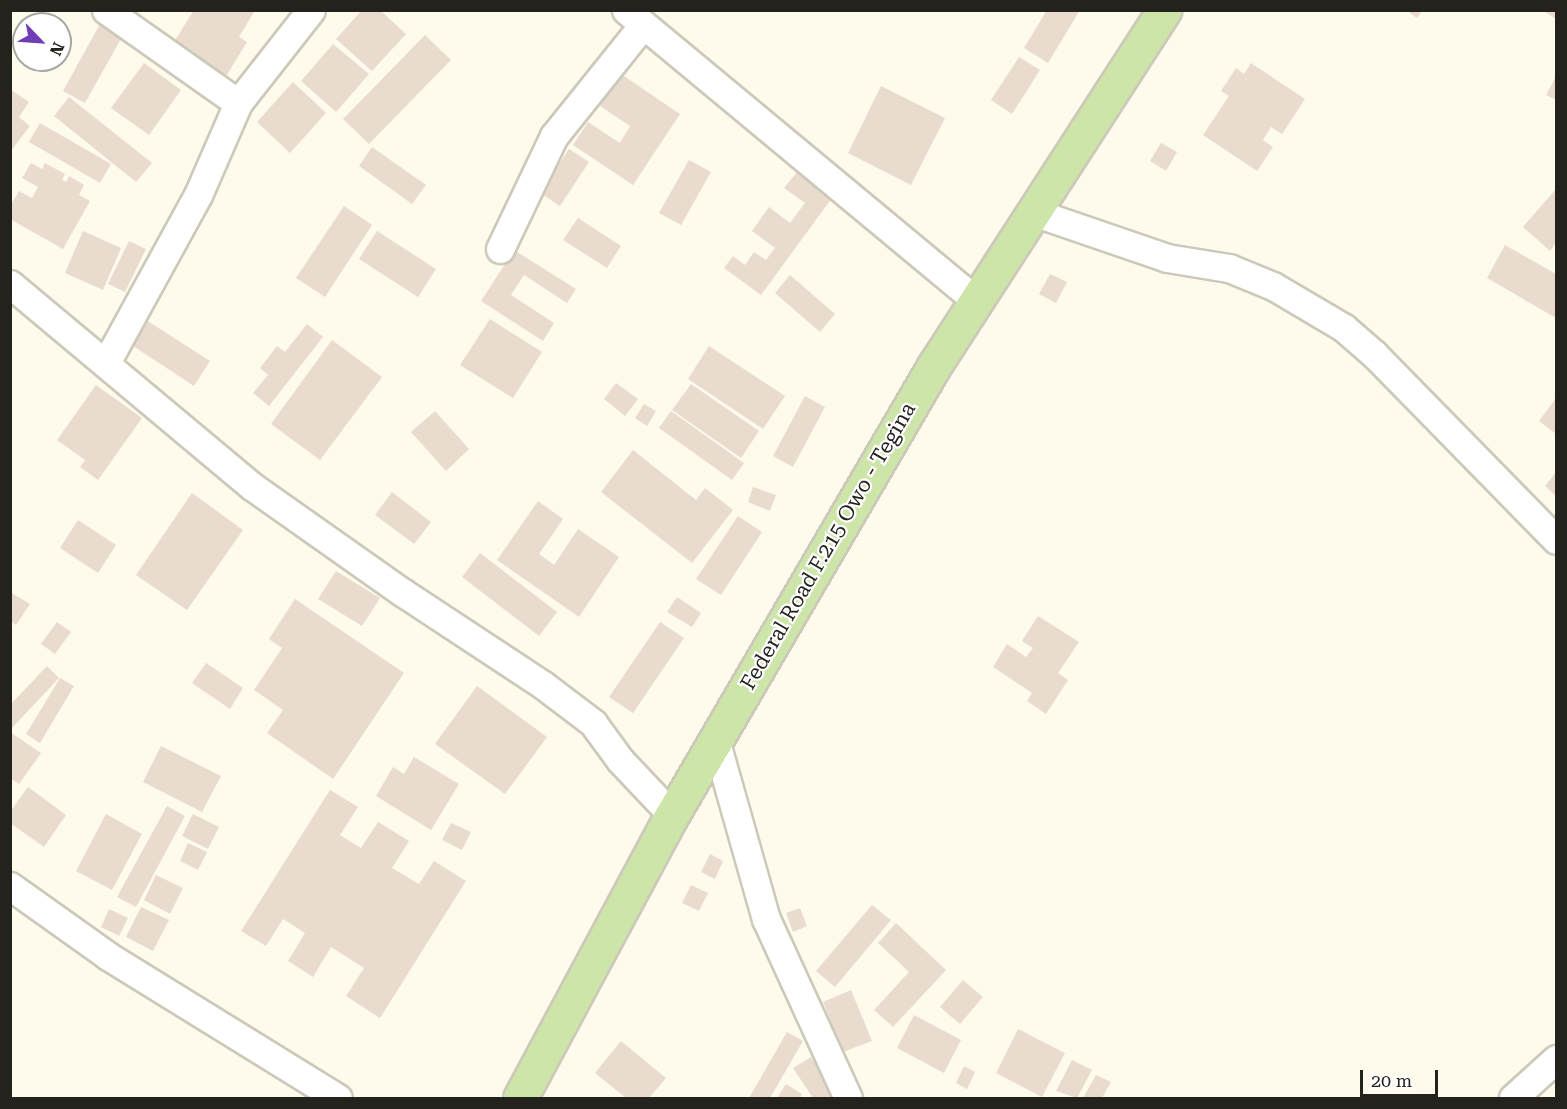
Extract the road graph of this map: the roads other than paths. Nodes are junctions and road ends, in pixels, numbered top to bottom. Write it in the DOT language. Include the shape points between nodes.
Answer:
graph roads {
  1 [pos="106,10"];
  2 [pos="311,10"];
  3 [pos="1164,10"];
  4 [pos="634,18"];
  5 [pos="238,103"];
  6 [pos="1033,212"];
  7 [pos="500,249"];
  8 [pos="10,284"];
  9 [pos="975,300"];
  10 [pos="107,362"];
  11 [pos="1557,540"];
  12 [pos="715,739"];
  13 [pos="672,815"];
  14 [pos="10,886"];
  15 [pos="1557,1059"];
  16 [pos="338,1098"];
  17 [pos="520,1098"];
  18 [pos="848,1098"];
  19 [pos="1513,1098"];
  1 -- 5 [label="street"];
  2 -- 5 [label="street"];
  3 -- 6 [label="main road, Federal Road F.215 Owo - Tegina"];
  4 -- 7 [label="street" via="554,136"];
  4 -- 9 [label="street"];
  5 -- 10 [label="street" via="198,195"];
  6 -- 9 [label="main road, Federal Road F.215 Owo - Tegina"];
  6 -- 11 [label="street" via="1167,258 1228,268 1273,286 1344,328"];
  8 -- 10 [label="street"];
  9 -- 12 [label="main road, Federal Road F.215 Owo - Tegina"];
  10 -- 13 [label="street" via="253,487 593,723 620,760"];
  12 -- 13 [label="main road, Federal Road F.215 Owo - Tegina"];
  12 -- 18 [label="street" via="766,919"];
  13 -- 17 [label="main road, Federal Road F.215 Owo - Tegina"];
  14 -- 16 [label="street" via="108,956"];
  15 -- 19 [label="street"];
}
